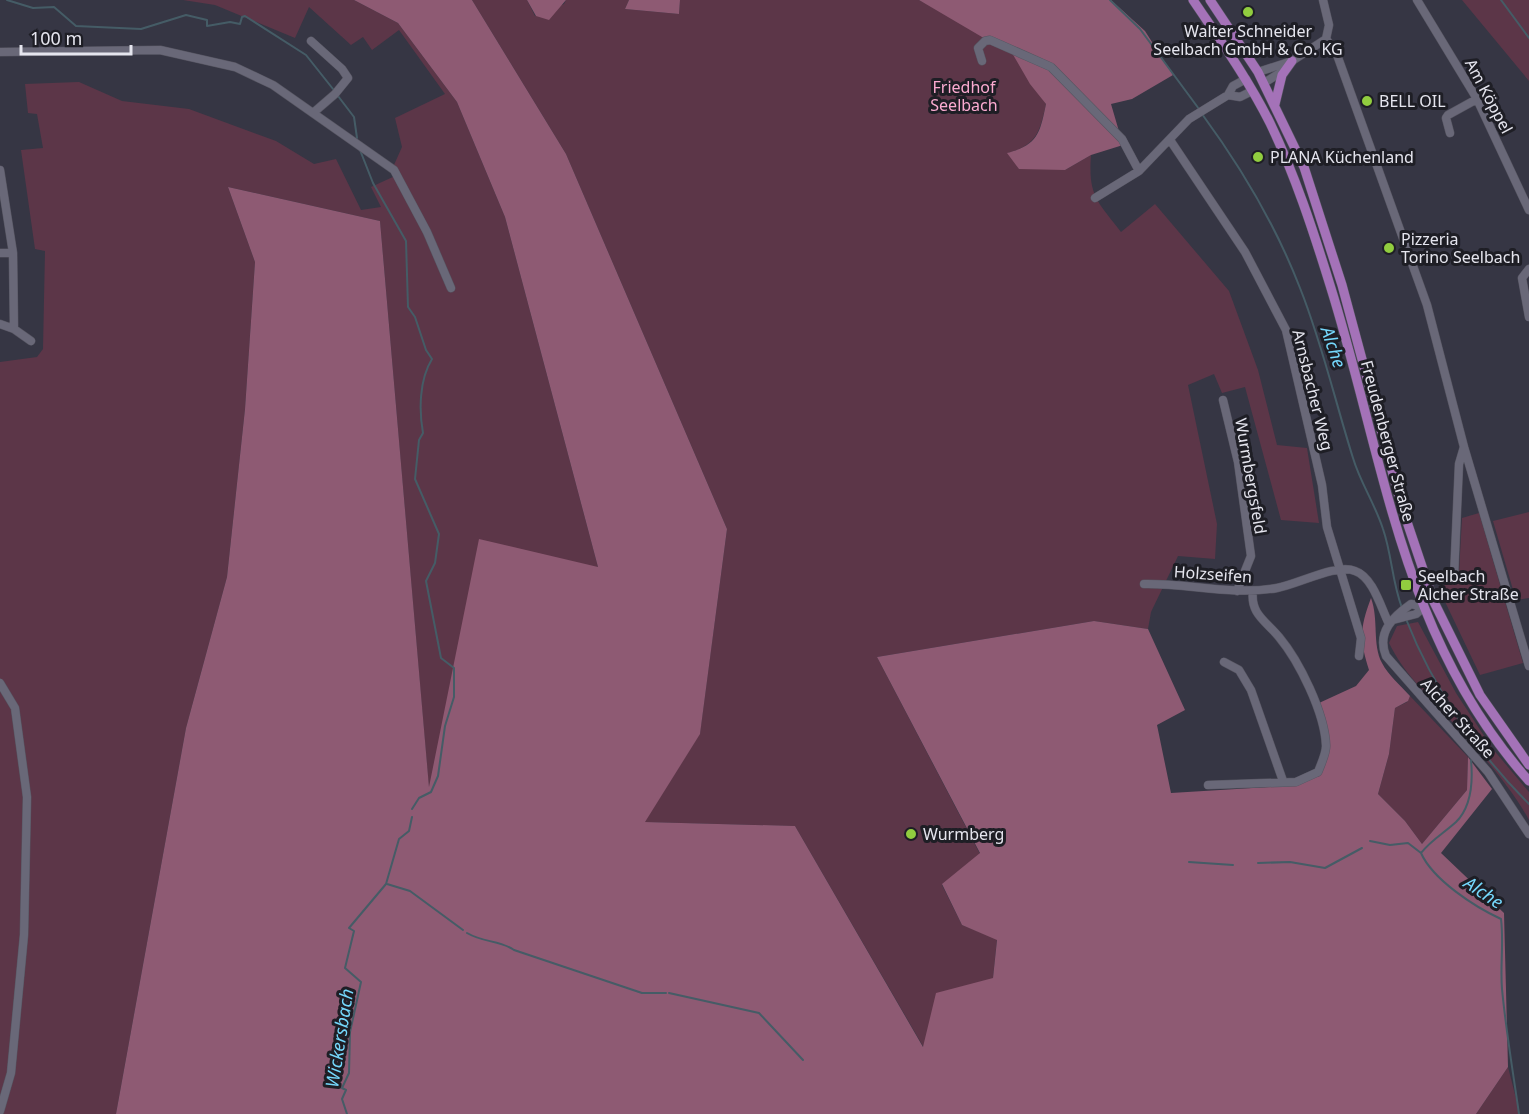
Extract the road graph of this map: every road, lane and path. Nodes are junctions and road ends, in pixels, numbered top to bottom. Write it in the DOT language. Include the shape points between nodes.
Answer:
graph roads {
  1 [pos="1193,0"];
  2 [pos="1210,0"];
  3 [pos="1323,0"];
  4 [pos="1417,0"];
  5 [pos="1326,39"];
  6 [pos="311,40"];
  7 [pos="0,52"];
  8 [pos="982,61"];
  9 [pos="1292,62"];
  10 [pos="1286,69"];
  11 [pos="1258,72"];
  12 [pos="1246,79"];
  13 [pos="1264,82"];
  14 [pos="1252,91"];
  15 [pos="1228,95"];
  16 [pos="1477,99"];
  17 [pos="1275,104"];
  18 [pos="313,113"];
  19 [pos="1450,133"];
  20 [pos="1170,140"];
  21 [pos="0,170"];
  22 [pos="1139,171"];
  23 [pos="2,180"];
  24 [pos="1095,198"];
  25 [pos="1529,210"];
  26 [pos="0,253"];
  27 [pos="13,254"];
  28 [pos="1529,269"];
  29 [pos="451,288"];
  30 [pos="1529,317"];
  31 [pos="0,324"];
  32 [pos="14,329"];
  33 [pos="32,341"];
  34 [pos="1223,400"];
  35 [pos="1464,447"];
  36 [pos="1341,567"];
  37 [pos="1454,577"];
  38 [pos="1144,584"];
  39 [pos="1237,591"];
  40 [pos="1253,591"];
  41 [pos="1434,602"];
  42 [pos="1424,607"];
  43 [pos="1394,620"];
  44 [pos="1359,656"];
  45 [pos="1224,662"];
  46 [pos="1529,666"];
  47 [pos="0,683"];
  48 [pos="1529,765"];
  49 [pos="1529,781"];
  50 [pos="1283,782"];
  51 [pos="1208,785"];
  52 [pos="1529,834"];
  53 [pos="0,1110"];
  1 -- 12 [label="main road, Freudenberger Straße"];
  2 -- 11 [label="main road, Freudenberger Straße"];
  3 -- 5 [label="street" via="1329,25"];
  4 -- 16 [label="street, Am Köppel"];
  5 -- 9 [label="street"];
  5 -- 35 [label="street" via="1336,52 1412,260"];
  6 -- 18 [label="street" via="348,78"];
  7 -- 18 [label="street" via="160,50 195,56 235,67 273,85"];
  8 -- 22 [label="street" via="978,48 990,40 1051,67 1122,139"];
  9 -- 10 [label="main road"];
  9 -- 11 [label="street"];
  10 -- 13 [label="street"];
  10 -- 17 [label="main road" via="1277,87"];
  11 -- 12 [label="main road"];
  11 -- 13 [label="main road, Freudenberger Straße"];
  12 -- 14 [label="main road, Freudenberger Straße"];
  12 -- 15 [label="street" via="1233,86"];
  13 -- 14 [label="main road"];
  13 -- 17 [label="main road, Freudenberger Straße"];
  14 -- 15 [label="street" via="1240,97"];
  14 -- 42 [label="main road, Freudenberger Straße" via="1286,159 1319,249 1398,534"];
  15 -- 20 [label="street" via="1200,111"];
  16 -- 19 [label="street" via="1448,115"];
  16 -- 25 [label="street, Am Köppel"];
  17 -- 41 [label="main road, Freudenberger Straße" via="1304,166 1330,247 1401,504"];
  18 -- 29 [label="street" via="394,170"];
  20 -- 22 [label="street"];
  20 -- 36 [label="street, Arnsbacher Weg" via="1245,252 1286,330 1322,485 1327,527"];
  21 -- 23 [label="street"];
  22 -- 24 [label="street"];
  23 -- 27 [label="street"];
  26 -- 27 [label="street"];
  27 -- 32 [label="street"];
  28 -- 30 [label="street" via="1522,278"];
  31 -- 32 [label="street"];
  32 -- 33 [label="street"];
  34 -- 39 [label="street, Wurmbergsfeld" via="1239,462 1251,556"];
  35 -- 37 [label="street"];
  35 -- 46 [label="street"];
  36 -- 40 [label="street, Holzseifen" via="1298,584"];
  36 -- 43 [label="street" via="1365,577"];
  36 -- 44 [label="street, Arnsbacher Weg" via="1361,638"];
  38 -- 39 [label="street, Holzseifen"];
  39 -- 40 [label="street, Holzseifen"];
  40 -- 50 [label="street" via="1251,603 1258,615 1279,637 1301,671 1319,714 1326,746 1318,772 1296,782"];
  41 -- 42 [label="main road"];
  41 -- 48 [label="main road, Freudenberger Straße" via="1480,695"];
  42 -- 43 [label="street"];
  42 -- 43 [label="street" via="1408,607"];
  42 -- 49 [label="main road, Freudenberger Straße" via="1461,686 1496,742"];
  43 -- 52 [label="street, Alcher Straße" via="1383,635 1383,649 1391,664 1479,760"];
  45 -- 50 [label="street" via="1239,670 1251,690"];
  47 -- 53 [label="street" via="15,708 27,796 24,935 11,1073"];
  50 -- 51 [label="street"];
}
